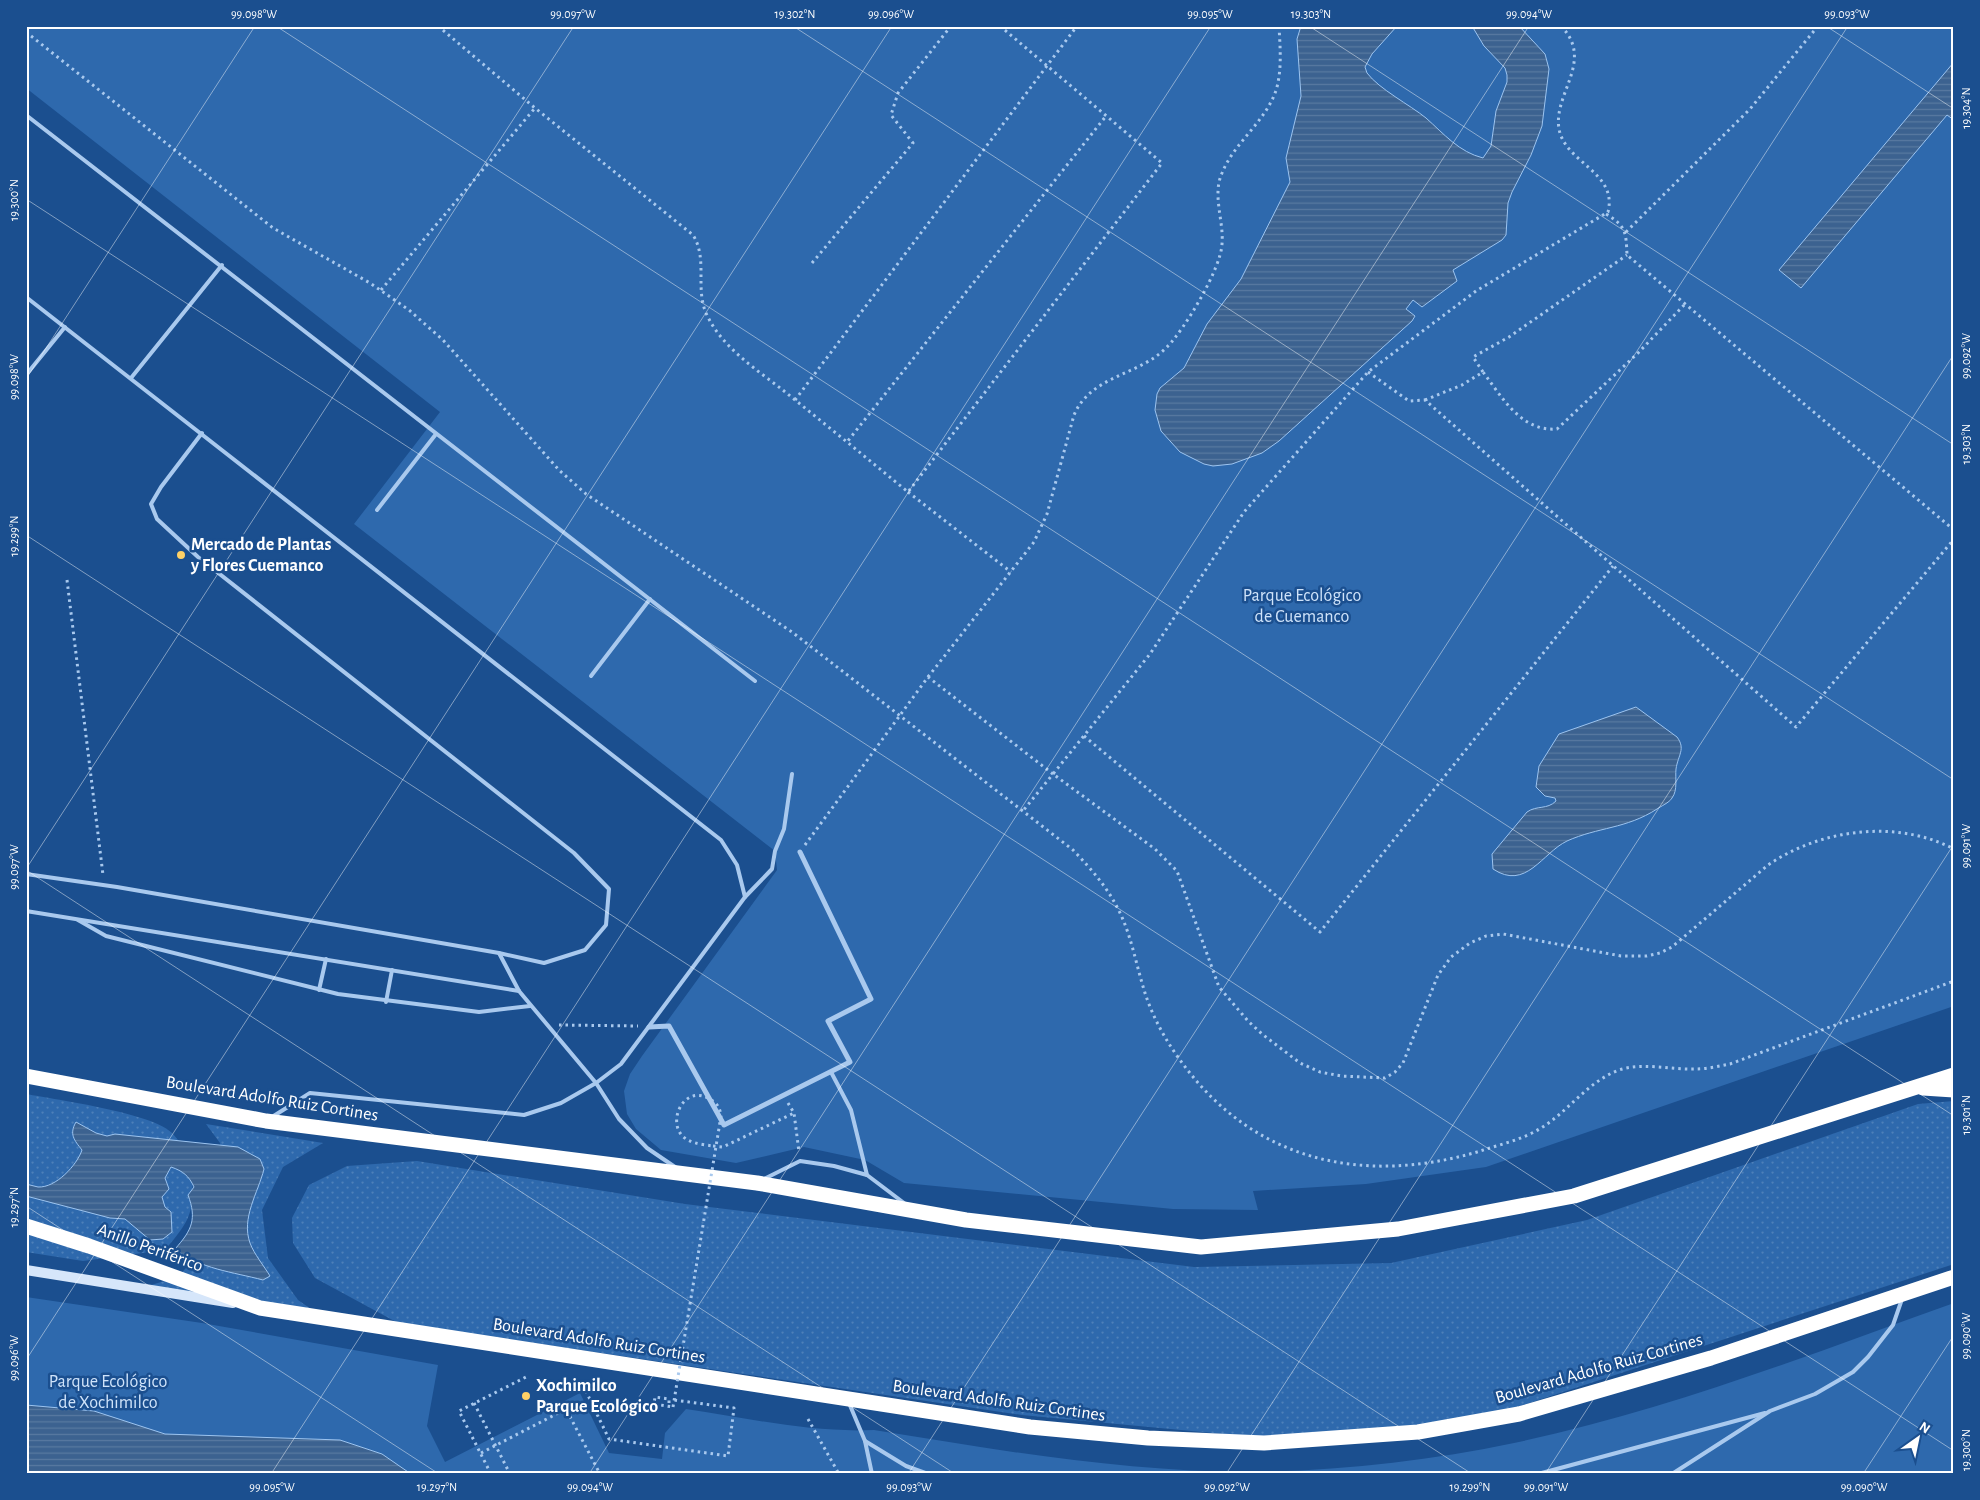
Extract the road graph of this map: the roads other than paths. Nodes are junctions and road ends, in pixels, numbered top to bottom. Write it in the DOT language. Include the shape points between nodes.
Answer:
graph roads {
  1 [pos="26,115"];
  2 [pos="222,265"];
  3 [pos="26,297"];
  4 [pos="65,327"];
  5 [pos="26,376"];
  6 [pos="131,378"];
  7 [pos="202,433"];
  8 [pos="436,434"];
  9 [pos="377,510"];
  10 [pos="650,600"];
  11 [pos="591,676"];
  12 [pos="755,680"];
  13 [pos="792,774"];
  14 [pos="800,852"];
  15 [pos="26,874"];
  16 [pos="745,897"];
  17 [pos="26,911"];
  18 [pos="76,919"];
  19 [pos="498,953"];
  20 [pos="326,959"];
  21 [pos="392,970"];
  22 [pos="319,990"];
  23 [pos="519,991"];
  24 [pos="386,1002"];
  25 [pos="530,1006"];
  26 [pos="649,1027"];
  27 [pos="831,1072"];
  28 [pos="1954,1075"];
  29 [pos="26,1076"];
  30 [pos="596,1083"];
  31 [pos="1915,1088"];
  32 [pos="1954,1090"];
  33 [pos="266,1121"];
  34 [pos="686,1174"];
  35 [pos="867,1175"];
  36 [pos="757,1183"];
  37 [pos="914,1210"];
  38 [pos="26,1226"];
  39 [pos="26,1270"];
  40 [pos="1954,1277"];
  41 [pos="1903,1295"];
  42 [pos="260,1308"];
  43 [pos="848,1399"];
  44 [pos="1770,1411"];
  45 [pos="865,1441"];
  46 [pos="872,1474"];
  47 [pos="928,1474"];
  48 [pos="1538,1474"];
  49 [pos="1672,1474"];
  1 -- 2 [label="lane"];
  2 -- 6 [label="lane"];
  2 -- 8 [label="lane"];
  3 -- 4 [label="lane"];
  4 -- 5 [label="lane"];
  4 -- 6 [label="lane"];
  6 -- 7 [label="lane"];
  7 -- 16 [label="lane" via="721,840 737,865"];
  7 -- 19 [label="lane" via="151,504 158,519 198,557 574,853 609,889 606,925 585,950 544,963"];
  8 -- 9 [label="lane"];
  8 -- 10 [label="lane"];
  10 -- 11 [label="lane"];
  10 -- 12 [label="lane"];
  13 -- 16 [label="lane" via="784,829 772,869"];
  14 -- 27 [label="street" via="872,998 828,1022 850,1062"];
  15 -- 19 [label="lane"];
  16 -- 26 [label="lane"];
  17 -- 18 [label="lane"];
  18 -- 20 [label="lane"];
  18 -- 22 [label="lane" via="106,936"];
  19 -- 23 [label="lane"];
  20 -- 21 [label="lane"];
  20 -- 22 [label="lane"];
  21 -- 23 [label="lane"];
  21 -- 24 [label="lane"];
  22 -- 24 [label="lane"];
  23 -- 25 [label="lane"];
  24 -- 25 [label="lane" via="479,1012"];
  25 -- 30 [label="lane"];
  26 -- 27 [label="street" via="669,1026 724,1125"];
  26 -- 30 [label="lane" via="621,1064"];
  27 -- 35 [label="lane" via="851,1110"];
  28 -- 31 [label="highway, Boulevard Adolfo Ruiz Cortines"];
  29 -- 33 [label="highway, Boulevard Adolfo Ruiz Cortines"];
  30 -- 33 [label="lane" via="561,1103 524,1115 310,1093"];
  30 -- 34 [label="lane" via="619,1120 647,1148"];
  31 -- 32 [label="highway"];
  31 -- 37 [label="highway, Boulevard Adolfo Ruiz Cortines" via="1574,1196 1398,1229 1201,1247 966,1220"];
  33 -- 34 [label="highway, Boulevard Adolfo Ruiz Cortines"];
  34 -- 36 [label="highway, Boulevard Adolfo Ruiz Cortines"];
  35 -- 36 [label="lane" via="800,1161"];
  35 -- 37 [label="lane"];
  36 -- 37 [label="highway, Boulevard Adolfo Ruiz Cortines"];
  38 -- 42 [label="highway, Anillo Periférico"];
  39 -- 42 [label="main road, Boulevard Adolfo Ruiz Cortines"];
  40 -- 41 [label="highway, Boulevard Adolfo Ruiz Cortines"];
  41 -- 43 [label="highway, Boulevard Adolfo Ruiz Cortines" via="1711,1358 1519,1414 1418,1432 1264,1443 1148,1438 1030,1427"];
  41 -- 44 [label="lane" via="1893,1325 1853,1372 1814,1394"];
  42 -- 43 [label="highway, Boulevard Adolfo Ruiz Cortines"];
  43 -- 45 [label="lane"];
  44 -- 48 [label="lane"];
  44 -- 49 [label="lane"];
  45 -- 46 [label="lane"];
  45 -- 47 [label="lane" via="906,1466"];
}
